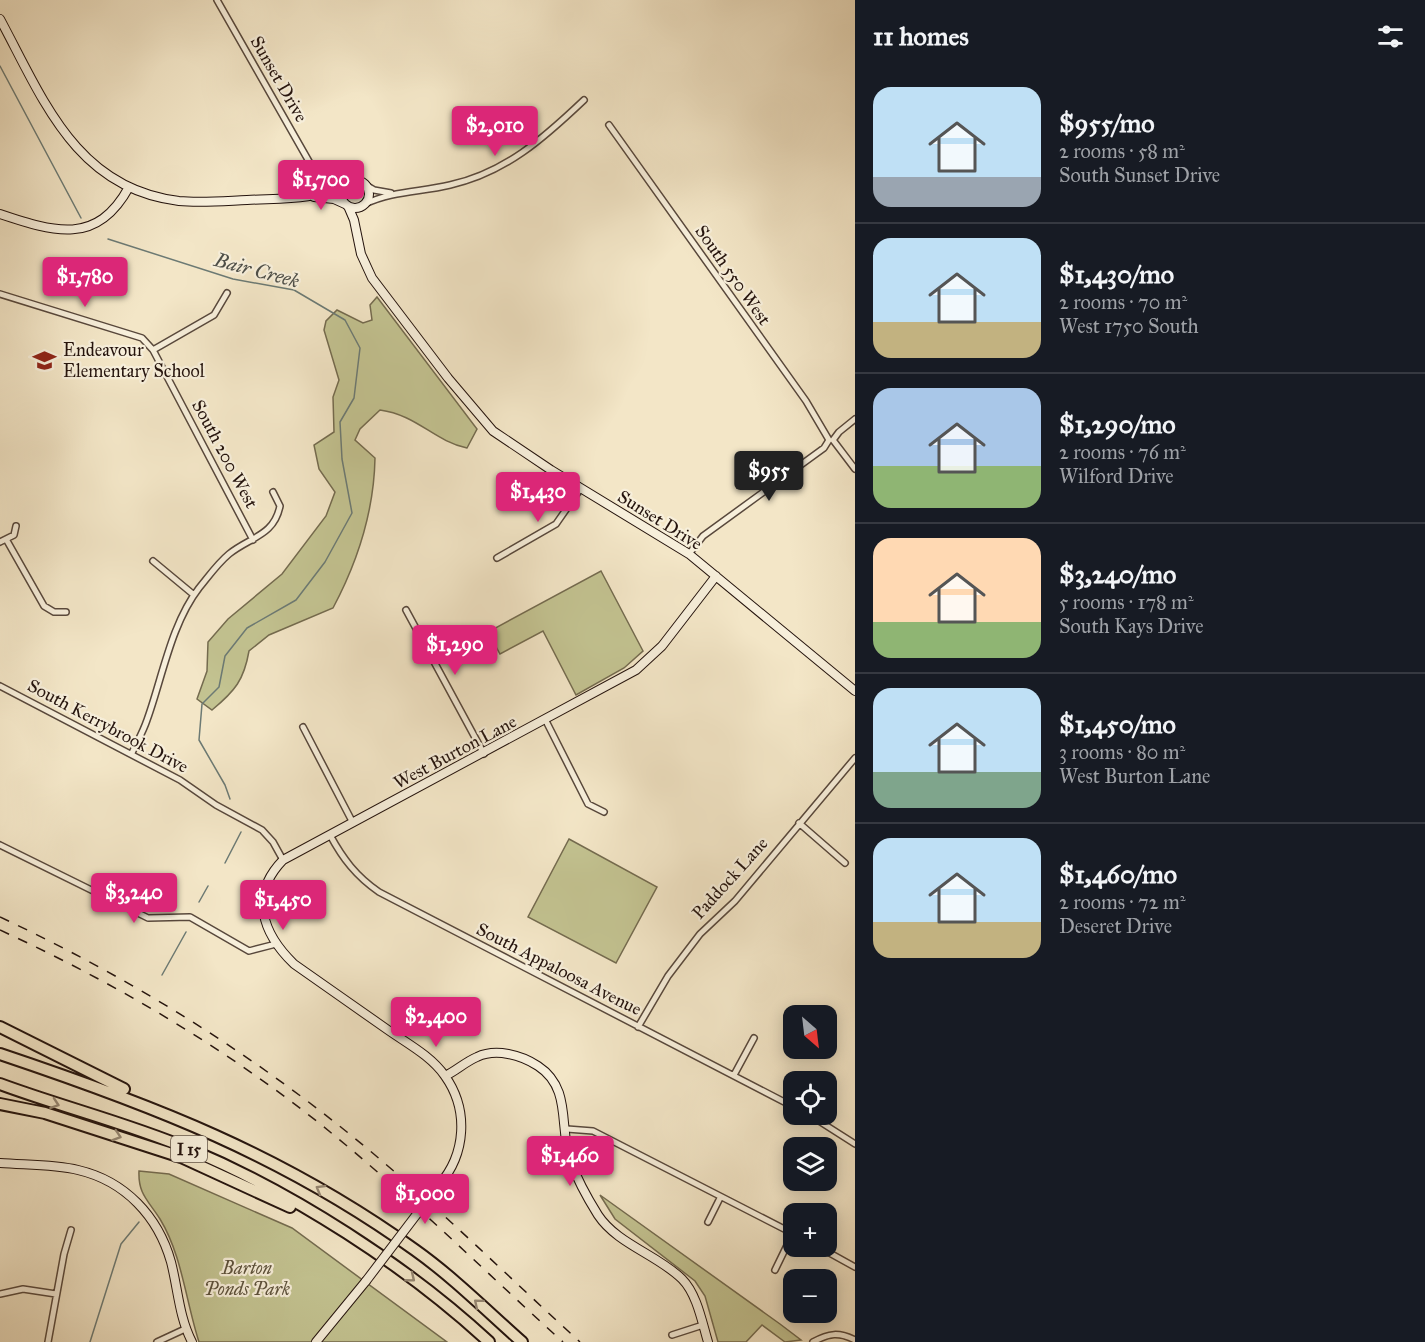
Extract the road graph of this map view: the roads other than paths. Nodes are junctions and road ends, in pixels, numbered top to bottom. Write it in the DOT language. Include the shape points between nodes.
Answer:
graph roads {
  1 [pos="217,0"];
  2 [pos="0,19"];
  3 [pos="584,100"];
  4 [pos="609,125"];
  5 [pos="315,172"];
  6 [pos="345,184"];
  7 [pos="364,184"];
  8 [pos="129,187"];
  9 [pos="395,193"];
  10 [pos="304,196"];
  11 [pos="346,205"];
  12 [pos="363,205"];
  13 [pos="0,214"];
  14 [pos="357,233"];
  15 [pos="227,293"];
  16 [pos="0,294"];
  17 [pos="153,350"];
  18 [pos="855,419"];
  19 [pos="831,440"];
  20 [pos="855,469"];
  21 [pos="581,488"];
  22 [pos="273,492"];
  23 [pos="16,526"];
  24 [pos="253,540"];
  25 [pos="3,541"];
  26 [pos="689,554"];
  27 [pos="496,558"];
  28 [pos="153,561"];
  29 [pos="716,576"];
  30 [pos="194,595"];
  31 [pos="405,610"];
  32 [pos="66,612"];
  33 [pos="0,686"];
  34 [pos="855,691"];
  35 [pos="546,721"];
  36 [pos="303,727"];
  37 [pos="132,753"];
  38 [pos="484,754"];
  39 [pos="855,758"];
  40 [pos="604,812"];
  41 [pos="799,822"];
  42 [pos="353,823"];
  43 [pos="330,835"];
  44 [pos="0,845"];
  45 [pos="283,860"];
  46 [pos="845,863"];
  47 [pos="276,944"];
  48 [pos="0,1027"];
  49 [pos="638,1027"];
  50 [pos="754,1038"];
  51 [pos="0,1054"];
  52 [pos="734,1075"];
  53 [pos="445,1076"];
  54 [pos="0,1084"];
  55 [pos="783,1101"];
  56 [pos="0,1104"];
  57 [pos="825,1125"];
  58 [pos="202,1128"];
  59 [pos="567,1129"];
  60 [pos="855,1144"];
  61 [pos="0,1163"];
  62 [pos="720,1198"];
  63 [pos="708,1221"];
  64 [pos="783,1229"];
  65 [pos="71,1230"];
  66 [pos="364,1245"];
  67 [pos="783,1254"];
  68 [pos="837,1257"];
  69 [pos="855,1267"];
  70 [pos="775,1270"];
  71 [pos="0,1294"];
  72 [pos="56,1294"];
  73 [pos="703,1325"];
  74 [pos="185,1329"];
  75 [pos="672,1335"];
  76 [pos="855,1340"];
  77 [pos="48,1342"];
  78 [pos="157,1342"];
  79 [pos="192,1342"];
  80 [pos="316,1342"];
  81 [pos="489,1342"];
  82 [pos="522,1342"];
  83 [pos="708,1342"];
  84 [pos="813,1342"];
  1 -- 5 [label="street, Sunset Drive"];
  2 -- 8 [label="street" via="68,140 96,167"];
  3 -- 9 [label="street" via="538,143 503,166 451,185"];
  4 -- 19 [label="street, South 550 West"];
  6 -- 7 [label="street" via="352,180"];
  6 -- 10 [label="street" via="329,192"];
  6 -- 11 [label="street" via="341,194"];
  7 -- 9 [label="street"];
  7 -- 12 [label="street" via="369,194"];
  8 -- 10 [label="street" via="189,202"];
  8 -- 13 [label="street" via="111,214 83,227 42,227"];
  9 -- 12 [label="street"];
  10 -- 11 [label="street" via="334,199"];
  11 -- 12 [label="street"];
  11 -- 14 [label="street, Sunset Drive"];
  12 -- 14 [label="street"];
  14 -- 21 [label="street, Sunset Drive" via="364,261 383,292 493,431"];
  15 -- 17 [label="street" via="214,315"];
  16 -- 17 [label="street" via="142,338"];
  17 -- 24 [label="street, South 200 West"];
  18 -- 19 [label="street"];
  19 -- 20 [label="street, South 550 West"];
  19 -- 26 [label="street" via="703,536"];
  21 -- 26 [label="street, Sunset Drive"];
  21 -- 27 [label="street" via="556,524"];
  22 -- 24 [label="street" via="280,506 278,516 264,535"];
  23 -- 25 [label="street" via="14,535"];
  24 -- 30 [label="street" via="218,564"];
  25 -- 32 [label="street" via="44,606 54,612"];
  26 -- 29 [label="street, Sunset Drive"];
  28 -- 30 [label="street"];
  29 -- 34 [label="street, Sunset Drive"];
  29 -- 35 [label="street, West Burton Lane" via="662,646 636,670"];
  30 -- 37 [label="street"];
  31 -- 38 [label="street"];
  33 -- 37 [label="street, South Kerrybrook Drive"];
  35 -- 38 [label="street, West Burton Lane"];
  35 -- 40 [label="street" via="588,804"];
  36 -- 42 [label="street"];
  37 -- 45 [label="street, South Kerrybrook Drive" via="261,830"];
  38 -- 42 [label="street, West Burton Lane"];
  39 -- 41 [label="street, Paddock Lane"];
  41 -- 46 [label="street"];
  41 -- 49 [label="street, Paddock Lane" via="735,901 700,934 668,976"];
  42 -- 43 [label="street, West Burton Lane"];
  43 -- 45 [label="street, West Burton Lane"];
  43 -- 49 [label="street, South Appaloosa Avenue" via="344,861 379,892"];
  44 -- 47 [label="street" via="148,918 190,917 249,951"];
  45 -- 47 [label="street, West Burton Lane" via="263,891 262,905"];
  47 -- 53 [label="street, West Burton Lane" via="294,964 432,1060"];
  48 -- 58 [label="highway"];
  49 -- 52 [label="street, South Appaloosa Avenue"];
  50 -- 52 [label="street"];
  51 -- 58 [label="highway, I 15" via="124,1095"];
  52 -- 55 [label="street, South Appaloosa Avenue"];
  53 -- 59 [label="street" via="479,1056 510,1054 526,1059 552,1079 562,1101"];
  53 -- 80 [label="street, West Burton Lane, bridge" via="462,1124 456,1160"];
  54 -- 66 [label="highway, I 15, one-way" via="188,1148 275,1191"];
  56 -- 66 [label="highway, one-way" via="45,1113 181,1157"];
  57 -- 60 [label="street"];
  82 -- 58 [label="highway, I 15, one-way" via="416,1251 270,1160"];
  59 -- 62 [label="street" via="592,1131"];
  59 -- 73 [label="street" via="571,1162 599,1216 682,1279"];
  61 -- 74 [label="street" via="77,1170 123,1189 142,1206 171,1262"];
  62 -- 63 [label="street"];
  62 -- 64 [label="street"];
  65 -- 72 [label="street"];
  66 -- 81 [label="highway, I 15, one-way" via="403,1271"];
  67 -- 70 [label="street"];
  68 -- 69 [label="street"];
  71 -- 72 [label="street" via="23,1288"];
  72 -- 77 [label="street"];
  73 -- 75 [label="street"];
  73 -- 83 [label="street"];
  74 -- 78 [label="street"];
  74 -- 79 [label="street"];
  76 -- 84 [label="street" via="839,1333"];
}
